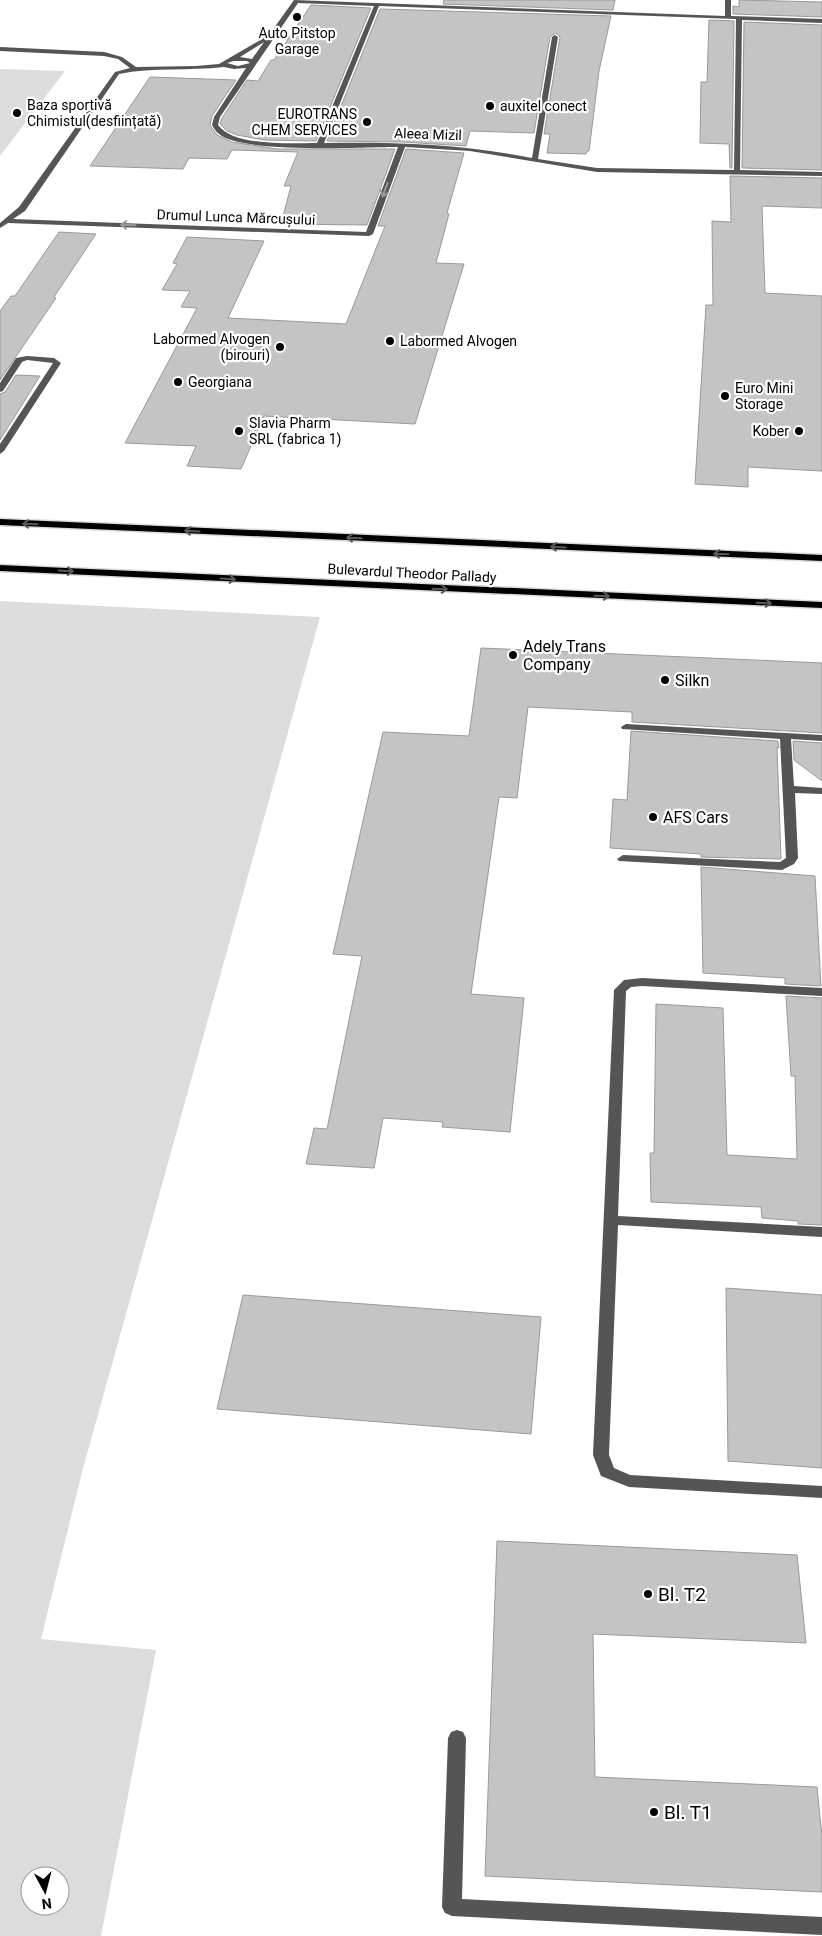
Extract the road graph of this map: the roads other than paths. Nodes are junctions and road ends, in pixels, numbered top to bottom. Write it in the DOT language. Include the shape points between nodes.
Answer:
graph roads {
  1 [pos="498,0"];
  2 [pos="728,0"];
  3 [pos="297,1"];
  4 [pos="377,4"];
  5 [pos="496,9"];
  6 [pos="728,18"];
  7 [pos="739,18"];
  8 [pos="822,21"];
  9 [pos="271,37"];
  10 [pos="555,37"];
  11 [pos="0,50"];
  12 [pos="233,59"];
  13 [pos="252,64"];
  14 [pos="223,65"];
  15 [pos="134,68"];
  16 [pos="320,145"];
  17 [pos="402,145"];
  18 [pos="535,160"];
  19 [pos="737,171"];
  20 [pos="822,174"];
  21 [pos="7,221"];
  22 [pos="0,226"];
  23 [pos="0,389"];
  24 [pos="0,451"];
  25 [pos="0,522"];
  26 [pos="822,558"];
  27 [pos="0,568"];
  28 [pos="822,605"];
  29 [pos="626,727"];
  30 [pos="785,736"];
  31 [pos="822,738"];
  32 [pos="789,789"];
  33 [pos="822,791"];
  34 [pos="624,859"];
  35 [pos="822,992"];
  36 [pos="610,1220"];
  37 [pos="822,1232"];
  38 [pos="822,1492"];
  39 [pos="457,1738"];
  40 [pos="822,1926"];
  1 -- 5 [label="street"];
  2 -- 6 [label="street"];
  3 -- 4 [label="street"];
  3 -- 9 [label="street"];
  4 -- 5 [label="street"];
  4 -- 16 [label="street"];
  5 -- 6 [label="street" via="598,10"];
  6 -- 7 [label="street"];
  7 -- 8 [label="street"];
  7 -- 19 [label="street"];
  9 -- 12 [label="street"];
  9 -- 13 [label="street"];
  10 -- 18 [label="street"];
  11 -- 15 [label="street" via="104,54 126,61"];
  12 -- 13 [label="street" via="248,59"];
  12 -- 14 [label="street"];
  13 -- 14 [label="street" via="236,68"];
  13 -- 16 [label="street, Aleea Mizil" via="217,117 215,125 218,132 248,142"];
  14 -- 15 [label="street"];
  15 -- 21 [label="street" via="113,78 22,209"];
  16 -- 17 [label="street, Aleea Mizil"];
  17 -- 18 [label="street, Aleea Mizil" via="471,149"];
  17 -- 21 [label="street, Drumul Lunca Mărcușului, one-way" via="369,234"];
  18 -- 19 [label="street, Aleea Mizil" via="597,170 709,174"];
  19 -- 20 [label="street, Aleea Mizil"];
  21 -- 22 [label="street"];
  23 -- 24 [label="street" via="20,360 54,360 57,363"];
  26 -- 25 [label="main road, Bulevardul Theodor Pallady, one-way"];
  27 -- 28 [label="main road, Bulevardul Theodor Pallady, one-way"];
  29 -- 30 [label="street"];
  30 -- 31 [label="street"];
  30 -- 32 [label="street"];
  32 -- 33 [label="street"];
  32 -- 34 [label="street" via="792,858 782,866"];
  35 -- 36 [label="street" via="642,982 628,983 620,990"];
  36 -- 37 [label="street"];
  36 -- 38 [label="street" via="601,1455 607,1472 629,1481"];
  39 -- 40 [label="street" via="452,1907"];
}
